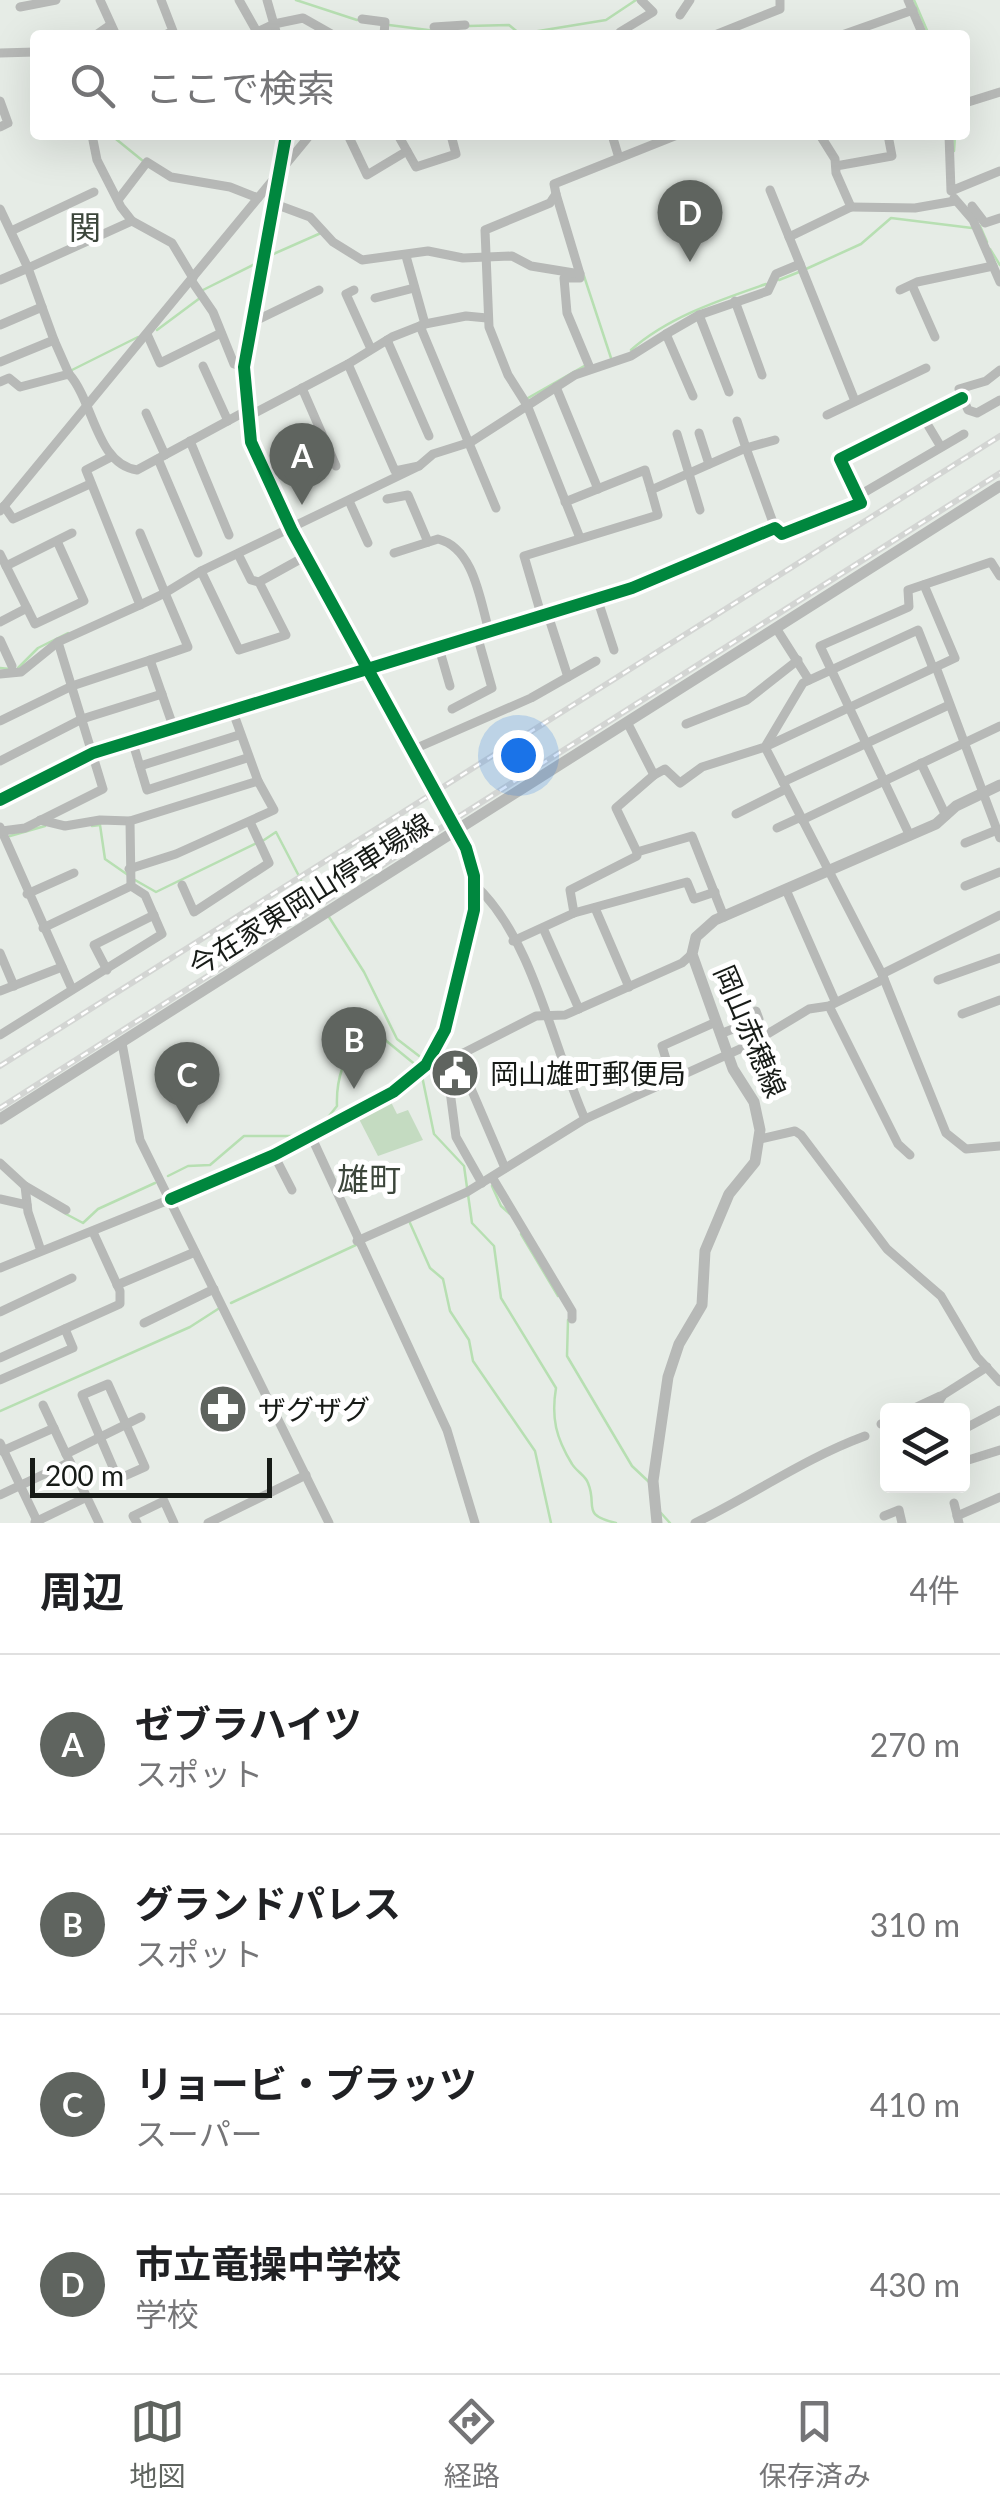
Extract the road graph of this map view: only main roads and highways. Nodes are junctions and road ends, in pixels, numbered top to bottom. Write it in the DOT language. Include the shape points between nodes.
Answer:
graph roads {
  1 [pos="1000,486"];
  2 [pos="1000,785"];
  3 [pos="0,1119"];
  4 [pos="657,1523"];
  1 -- 3 [label="main road, 今在家東岡山停車場線"];
  2 -- 4 [label="main road, 岡山赤穂線" via="910,836 704,926 692,954 727,1054 754,1102 760,1139 755,1162 729,1194 704,1251 702,1304 668,1376 654,1481"];
}
